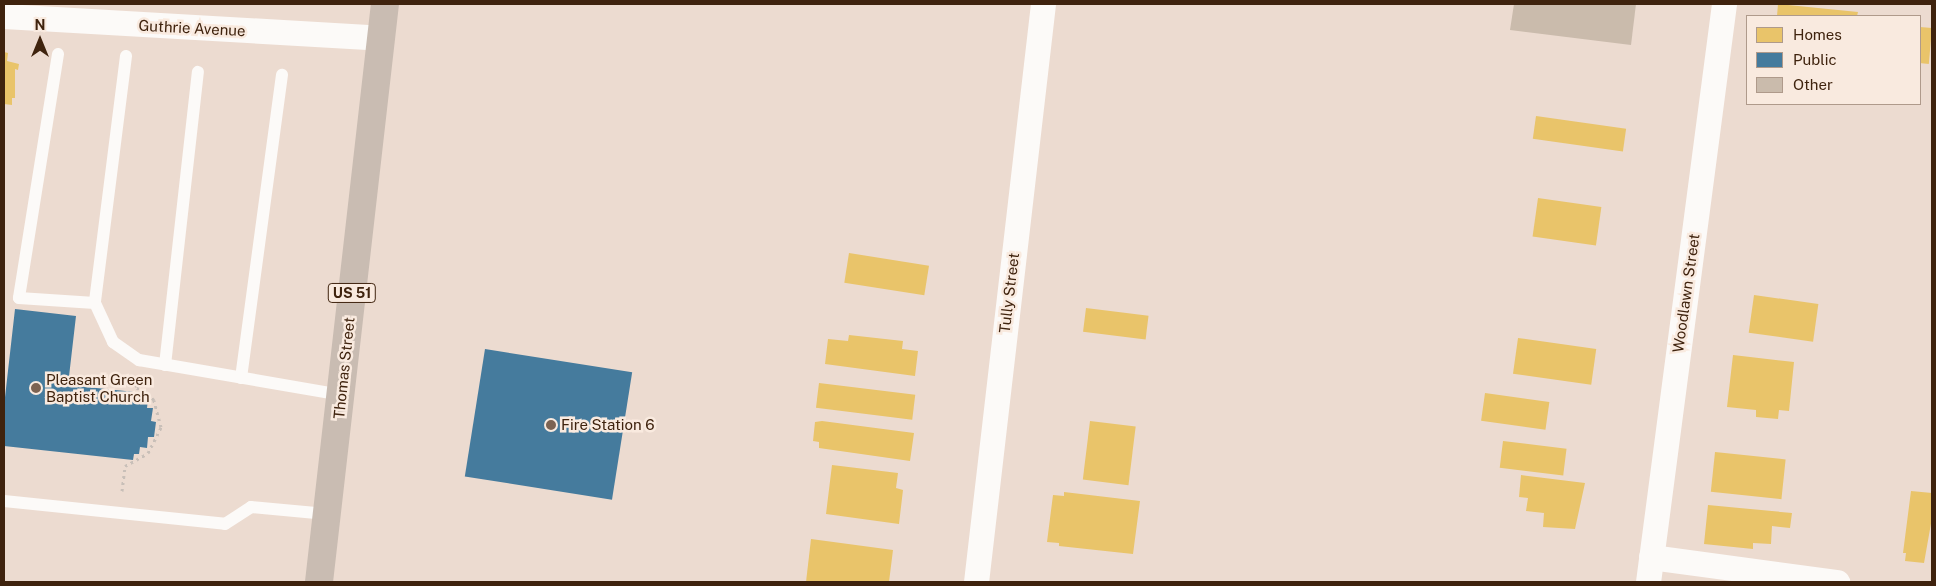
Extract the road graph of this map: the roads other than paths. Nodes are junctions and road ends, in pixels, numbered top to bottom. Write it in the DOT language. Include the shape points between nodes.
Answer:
graph roads {
  1 [pos="386,4"];
  2 [pos="1043,4"];
  3 [pos="1724,4"];
  4 [pos="4,16"];
  5 [pos="380,38"];
  6 [pos="58,54"];
  7 [pos="126,56"];
  8 [pos="198,72"];
  9 [pos="282,75"];
  10 [pos="94,303"];
  11 [pos="166,365"];
  12 [pos="241,378"];
  13 [pos="341,395"];
  14 [pos="4,501"];
  15 [pos="327,514"];
  16 [pos="1651,556"];
  17 [pos="319,582"];
  18 [pos="976,582"];
  19 [pos="1648,582"];
  20 [pos="1836,582"];
  1 -- 5 [label="main road, Thomas Street / US 51"];
  2 -- 18 [label="street, Tully Street"];
  3 -- 16 [label="street, Woodlawn Street"];
  4 -- 5 [label="street, Guthrie Avenue"];
  5 -- 13 [label="main road, Thomas Street / US 51"];
  6 -- 10 [label="lane" via="19,298"];
  7 -- 10 [label="lane"];
  8 -- 11 [label="lane"];
  9 -- 12 [label="lane"];
  10 -- 11 [label="lane" via="114,342 139,360"];
  11 -- 12 [label="lane"];
  12 -- 13 [label="lane"];
  13 -- 15 [label="main road, Thomas Street / US 51"];
  14 -- 15 [label="lane" via="225,524 251,507"];
  15 -- 17 [label="main road, Thomas Street / US 51"];
  16 -- 19 [label="street, Woodlawn Street"];
  16 -- 20 [label="street"];
}
